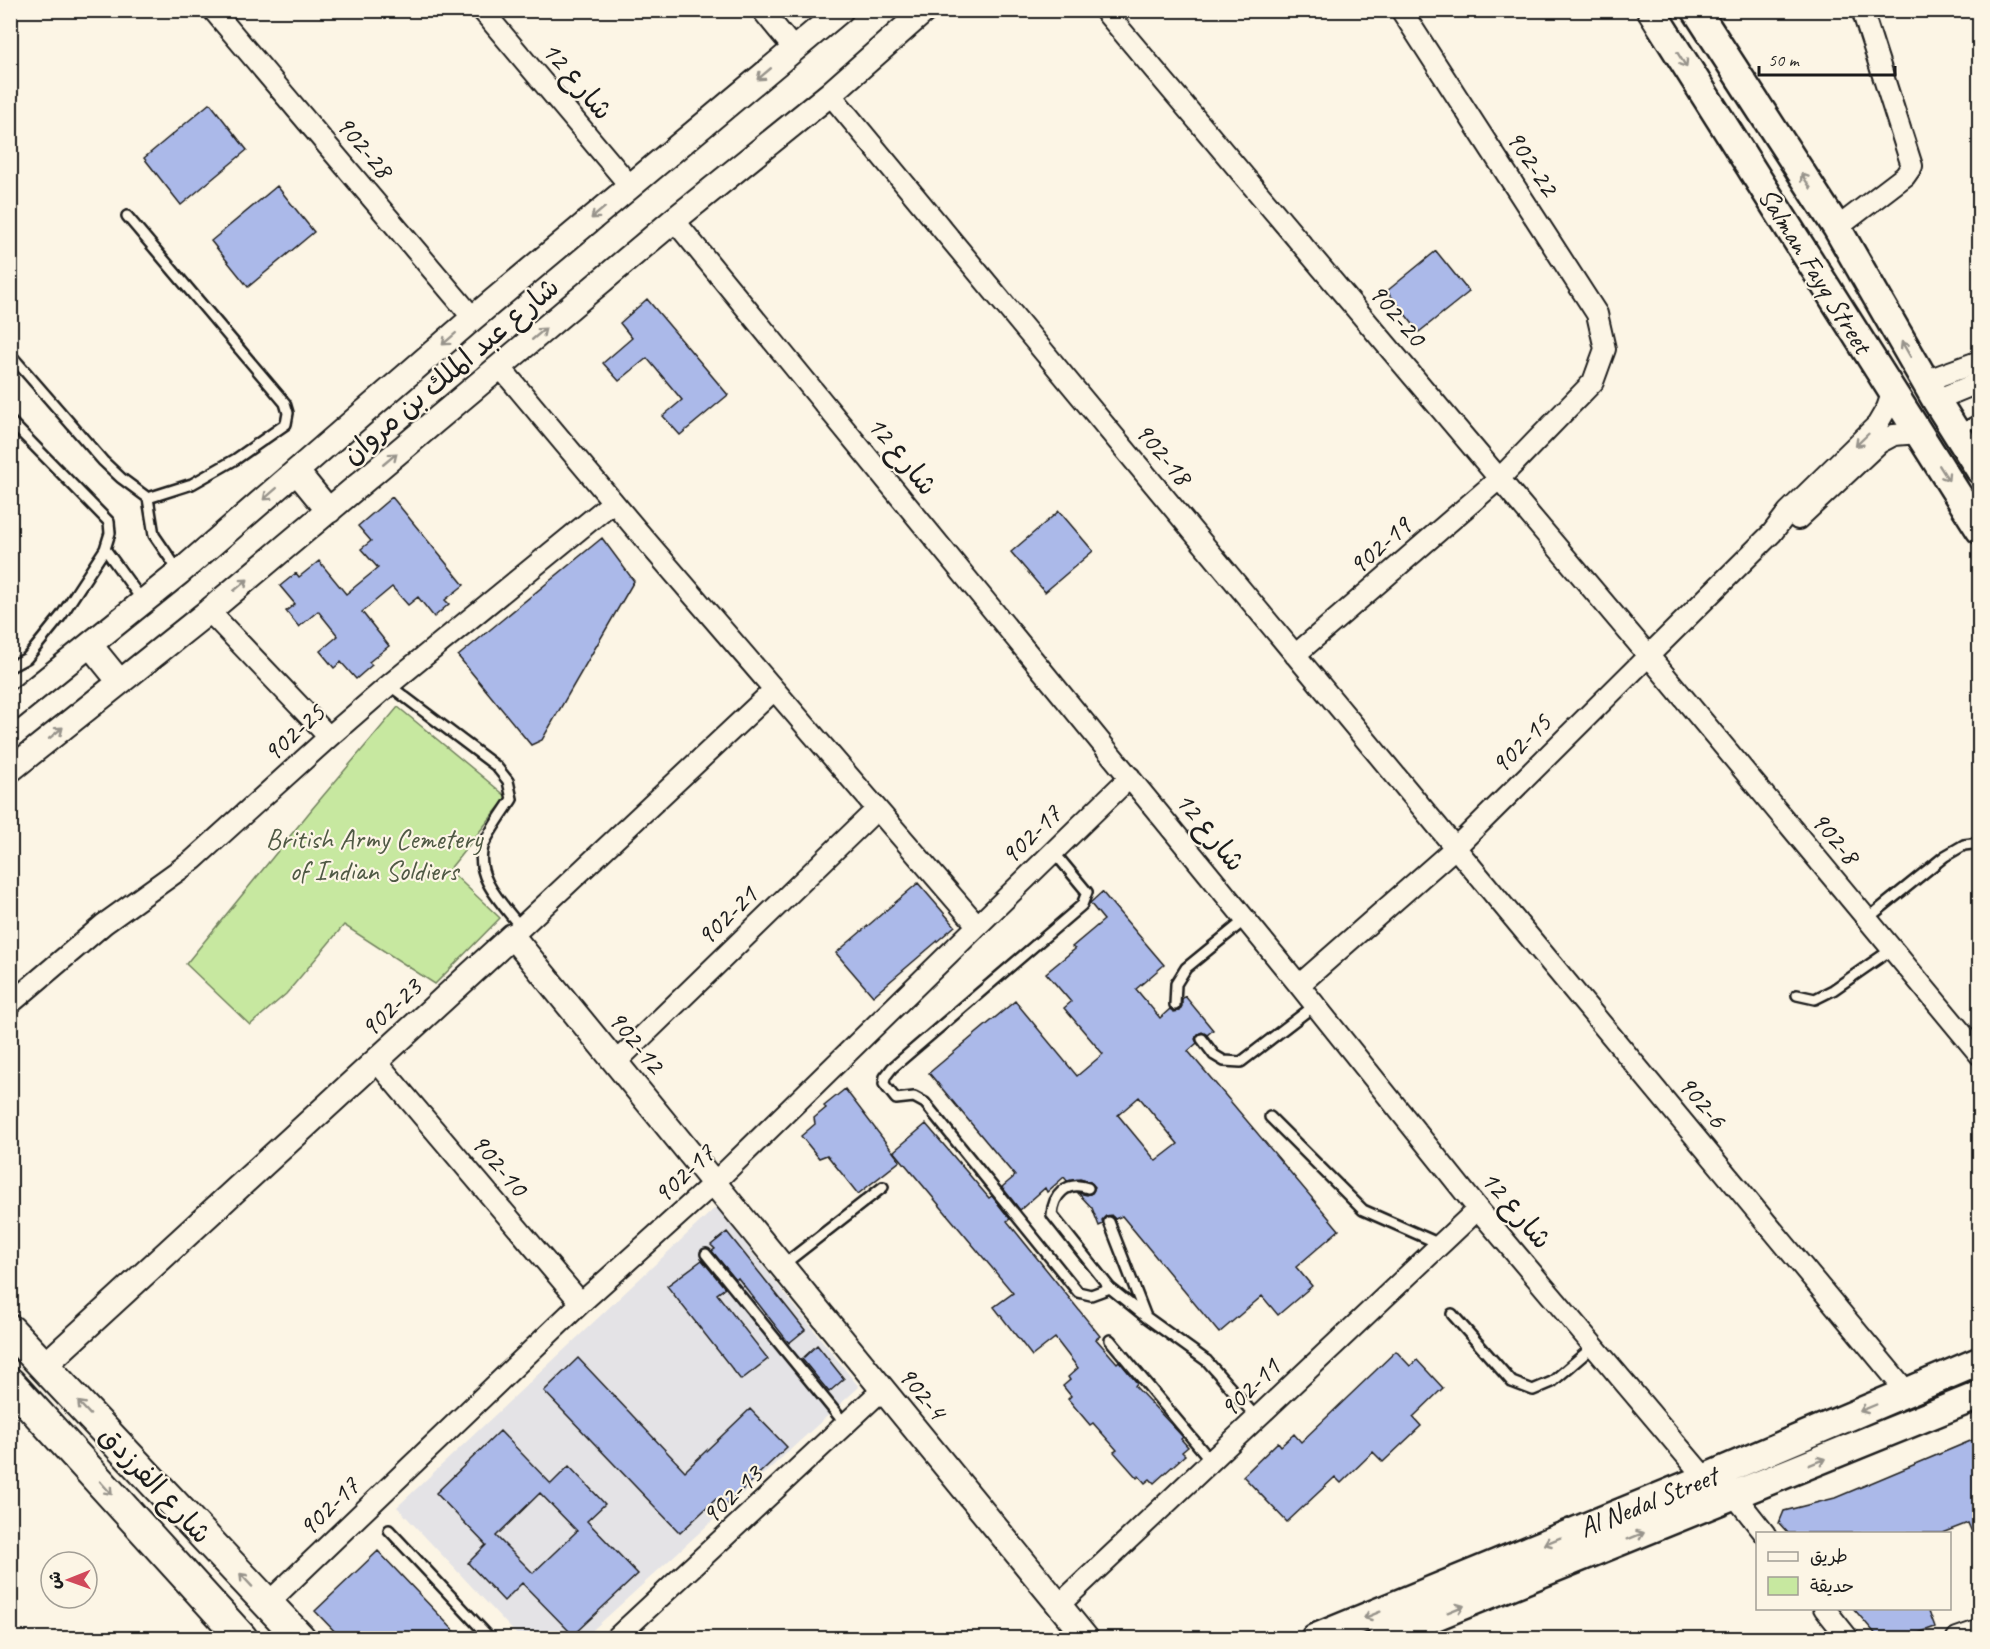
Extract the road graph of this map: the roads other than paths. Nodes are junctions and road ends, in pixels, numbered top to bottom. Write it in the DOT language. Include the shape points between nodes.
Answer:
graph roads {
  1 [pos="213,10"];
  2 [pos="482,10"];
  3 [pos="762,10"];
  4 [pos="842,10"];
  5 [pos="1104,10"];
  6 [pos="1401,10"];
  7 [pos="1651,10"];
  8 [pos="1696,10"];
  9 [pos="1862,10"];
  10 [pos="915,15"];
  11 [pos="794,49"];
  12 [pos="830,94"];
  13 [pos="630,186"];
  14 [pos="128,216"];
  15 [pos="674,220"];
  16 [pos="1837,228"];
  17 [pos="473,318"];
  18 [pos="1605,349"];
  19 [pos="10,354"];
  20 [pos="1980,361"];
  21 [pos="500,367"];
  22 [pos="1980,382"];
  23 [pos="1893,391"];
  24 [pos="1930,391"];
  25 [pos="1980,419"];
  26 [pos="10,421"];
  27 [pos="1955,432"];
  28 [pos="1919,433"];
  29 [pos="1980,470"];
  30 [pos="297,472"];
  31 [pos="1500,478"];
  32 [pos="148,498"];
  33 [pos="613,502"];
  34 [pos="329,511"];
  35 [pos="1980,530"];
  36 [pos="1772,533"];
  37 [pos="105,549"];
  38 [pos="180,572"];
  39 [pos="143,602"];
  40 [pos="209,611"];
  41 [pos="90,645"];
  42 [pos="1295,655"];
  43 [pos="1648,655"];
  44 [pos="10,667"];
  45 [pos="120,682"];
  46 [pos="389,686"];
  47 [pos="774,690"];
  48 [pos="10,709"];
  49 [pos="329,737"];
  50 [pos="10,770"];
  51 [pos="1130,777"];
  52 [pos="877,809"];
  53 [pos="1980,843"];
  54 [pos="1456,848"];
  55 [pos="1053,851"];
  56 [pos="1246,919"];
  57 [pos="1867,919"];
  58 [pos="977,925"];
  59 [pos="516,932"];
  60 [pos="1892,949"];
  61 [pos="1299,985"];
  62 [pos="1797,995"];
  63 [pos="10,1004"];
  64 [pos="1175,1005"];
  65 [pos="1316,1005"];
  66 [pos="1202,1039"];
  67 [pos="1980,1055"];
  68 [pos="376,1061"];
  69 [pos="616,1062"];
  70 [pos="1270,1117"];
  71 [pos="714,1184"];
  72 [pos="883,1187"];
  73 [pos="1088,1188"];
  74 [pos="1478,1209"];
  75 [pos="1109,1222"];
  76 [pos="1440,1244"];
  77 [pos="706,1254"];
  78 [pos="782,1266"];
  79 [pos="1110,1288"];
  80 [pos="581,1304"];
  81 [pos="1452,1314"];
  82 [pos="1146,1317"];
  83 [pos="10,1330"];
  84 [pos="1110,1340"];
  85 [pos="1594,1345"];
  86 [pos="1980,1361"];
  87 [pos="44,1366"];
  88 [pos="883,1389"];
  89 [pos="13,1390"];
  90 [pos="1906,1391"];
  91 [pos="1980,1395"];
  92 [pos="1257,1418"];
  93 [pos="846,1425"];
  94 [pos="1212,1462"];
  95 [pos="1705,1478"];
  96 [pos="1735,1496"];
  97 [pos="390,1530"];
  98 [pos="1764,1532"];
  99 [pos="268,1603"];
  100 [pos="1059,1605"];
  101 [pos="1826,1610"];
  102 [pos="1980,1630"];
  103 [pos="242,1638"];
  104 [pos="300,1638"];
  105 [pos="490,1638"];
  106 [pos="616,1638"];
  107 [pos="1086,1638"];
  108 [pos="1315,1638"];
  109 [pos="1382,1638"];
  110 [pos="1848,1638"];
  111 [pos="1957,1638"];
  1 -- 17 [label="street, 902-28"];
  2 -- 13 [label="street, شارع 12"];
  3 -- 11 [label="street"];
  4 -- 11 [label="street, شارع عبد الملك بن مروان"];
  5 -- 31 [label="street, 902-20"];
  6 -- 18 [label="street, 902-22" via="1597,314"];
  7 -- 23 [label="main road, Salman Fayq Street, one-way"];
  16 -- 8 [label="main road, Salman Fayq Street, one-way"];
  9 -- 16 [label="street" via="1912,166 1905,176"];
  10 -- 12 [label="street, شارع عبد الملك بن مروان"];
  11 -- 13 [label="street, شارع عبد الملك بن مروان, one-way"];
  12 -- 15 [label="street, شارع عبد الملك بن مروان"];
  12 -- 42 [label="street, 902-18"];
  13 -- 17 [label="street, شارع عبد الملك بن مروان, one-way"];
  14 -- 32 [label="lane" via="285,403 288,413 285,424 236,459 192,484"];
  21 -- 15 [label="street, شارع عبد الملك بن مروان, one-way"];
  15 -- 51 [label="street, شارع 12"];
  24 -- 16 [label="main road, Salman Fayq Street, one-way"];
  17 -- 30 [label="street, شارع عبد الملك بن مروان, one-way"];
  18 -- 31 [label="street, 902-19" via="1593,382"];
  19 -- 32 [label="lane" via="103,461"];
  20 -- 24 [label="street"];
  21 -- 33 [label="street"];
  34 -- 21 [label="street, شارع عبد الملك بن مروان, one-way"];
  22 -- 24 [label="street"];
  23 -- 28 [label="main road, Salman Fayq Street"];
  23 -- 36 [label="street, 902-15, one-way" via="1877,425 1788,512"];
  24 -- 27 [label="main road, Salman Fayq Street"];
  25 -- 27 [label="lane"];
  26 -- 37 [label="lane" via="109,522"];
  27 -- 29 [label="main road, Salman Fayq Street"];
  28 -- 35 [label="main road, Salman Fayq Street, one-way"];
  28 -- 36 [label="street, 902-15" via="1884,440 1801,517"];
  30 -- 34 [label="street"];
  30 -- 38 [label="street, شارع عبد الملك بن مروان, one-way"];
  31 -- 42 [label="street, 902-19"];
  31 -- 43 [label="street, 902-20"];
  32 -- 38 [label="lane" via="154,535"];
  33 -- 46 [label="street, 902-25"];
  33 -- 47 [label="street"];
  40 -- 34 [label="street, شارع عبد الملك بن مروان, one-way"];
  36 -- 43 [label="street, 902-15"];
  37 -- 39 [label="lane"];
  37 -- 44 [label="lane" via="61,616 27,658"];
  38 -- 39 [label="street, شارع عبد الملك بن مروان"];
  39 -- 41 [label="street, شارع عبد الملك بن مروان"];
  40 -- 45 [label="street, شارع عبد الملك بن مروان"];
  40 -- 49 [label="street"];
  41 -- 45 [label="street"];
  41 -- 48 [label="street, شارع عبد الملك بن مروان"];
  42 -- 54 [label="street, 902-18"];
  43 -- 54 [label="street, 902-15"];
  43 -- 57 [label="street, 902-8"];
  50 -- 45 [label="street, شارع عبد الملك بن مروان, one-way"];
  46 -- 49 [label="street, 902-25"];
  46 -- 59 [label="lane" via="496,766 508,781 512,799 483,845 481,863 485,878"];
  47 -- 52 [label="street"];
  47 -- 59 [label="street, 902-23"];
  49 -- 63 [label="street, 902-25" via="193,860 104,924"];
  51 -- 55 [label="street, 902-17"];
  51 -- 56 [label="street, شارع 12"];
  52 -- 58 [label="street"];
  52 -- 69 [label="street, 902-21"];
  53 -- 57 [label="lane" via="1964,845 1945,856"];
  54 -- 61 [label="street, 902-15"];
  54 -- 90 [label="street, 902-6"];
  55 -- 58 [label="street, 902-17"];
  55 -- 79 [label="lane" via="1088,892 1082,905 892,1068 884,1084 896,1099 914,1097 926,1103 1078,1292 1091,1295"];
  56 -- 61 [label="street, شارع 12"];
  56 -- 64 [label="lane" via="1186,968 1176,984"];
  57 -- 60 [label="street, 902-8"];
  58 -- 71 [label="street, 902-17"];
  59 -- 68 [label="street, 902-23"];
  59 -- 69 [label="street, 902-12"];
  60 -- 62 [label="lane" via="1815,999"];
  60 -- 67 [label="street, 902-8"];
  61 -- 65 [label="street, شارع 12"];
  65 -- 66 [label="lane" via="1241,1062 1224,1061"];
  65 -- 74 [label="street, شارع 12"];
  68 -- 80 [label="street, 902-10"];
  68 -- 87 [label="street, 902-23"];
  69 -- 71 [label="street, 902-12"];
  70 -- 76 [label="lane" via="1363,1210"];
  71 -- 78 [label="street, 902-4"];
  71 -- 80 [label="street, 902-17"];
  72 -- 78 [label="lane"];
  73 -- 79 [label="lane" via="1066,1188 1057,1195 1052,1215"];
  74 -- 76 [label="street, 902-11"];
  74 -- 85 [label="street, شارع 12"];
  75 -- 82 [label="lane"];
  76 -- 92 [label="street, 902-11"];
  77 -- 93 [label="lane"];
  78 -- 88 [label="street, 902-4"];
  79 -- 82 [label="lane"];
  80 -- 99 [label="street, 902-17"];
  81 -- 85 [label="lane" via="1512,1382 1533,1390 1552,1382"];
  82 -- 92 [label="lane" via="1207,1361"];
  83 -- 87 [label="main road, شارع الفرزدق"];
  84 -- 94 [label="lane"];
  85 -- 95 [label="street, شارع 12"];
  86 -- 90 [label="main road, Al Nedal Street"];
  99 -- 87 [label="main road, شارع الفرزدق, one-way"];
  88 -- 93 [label="street, 902-13"];
  88 -- 100 [label="street, 902-4"];
  89 -- 103 [label="main road, شارع الفرزدق, one-way"];
  90 -- 95 [label="main road, Al Nedal Street, one-way"];
  96 -- 91 [label="main road, Al Nedal Street, one-way"];
  92 -- 94 [label="street, 902-11"];
  93 -- 106 [label="street, 902-13"];
  94 -- 100 [label="street, 902-11"];
  95 -- 108 [label="main road, Al Nedal Street, one-way"];
  96 -- 98 [label="street"];
  109 -- 96 [label="main road, Al Nedal Street, one-way"];
  97 -- 105 [label="lane"];
  99 -- 104 [label="main road, شارع الفرزدق"];
  100 -- 107 [label="street, 902-4"];
  101 -- 110 [label="street"];
  102 -- 111 [label="street"];
}
